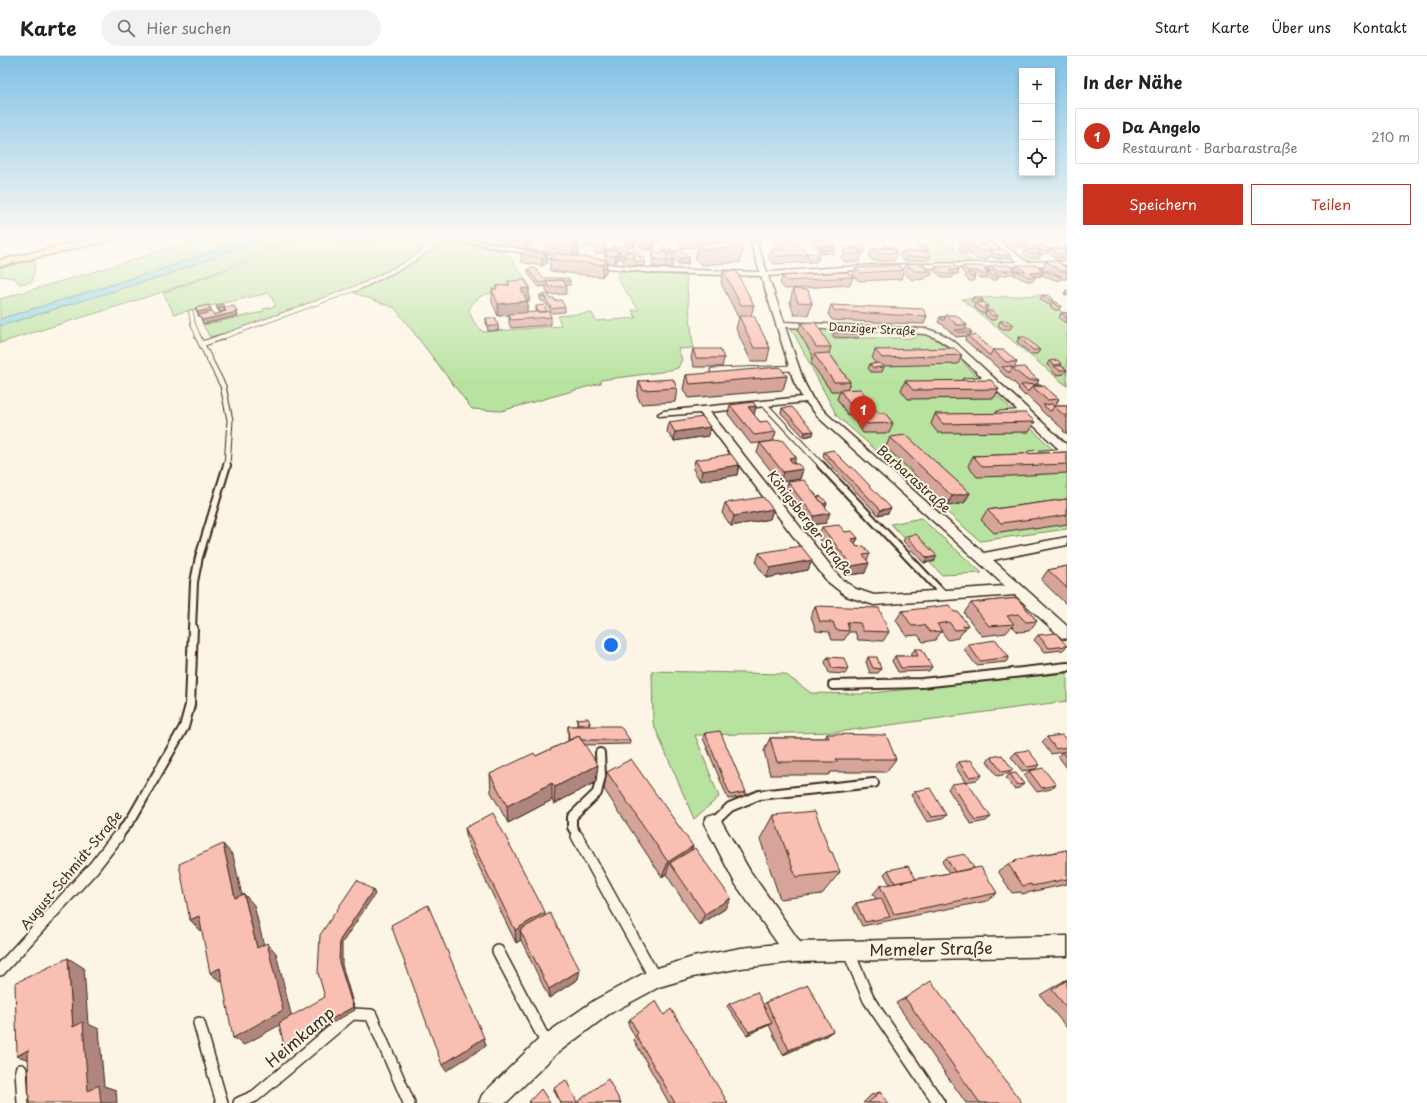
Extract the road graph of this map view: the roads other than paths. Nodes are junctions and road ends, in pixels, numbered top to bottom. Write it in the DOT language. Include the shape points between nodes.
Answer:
graph roads {
  1 [pos="362,286"];
  2 [pos="768,286"];
  3 [pos="191,312"];
  4 [pos="780,324"];
  5 [pos="202,344"];
  6 [pos="795,368"];
  7 [pos="713,370"];
  8 [pos="990,379"];
  9 [pos="959,381"];
  10 [pos="808,399"];
  11 [pos="764,404"];
  12 [pos="704,411"];
  13 [pos="1025,412"];
  14 [pos="663,414"];
  15 [pos="989,414"];
  16 [pos="1067,451"];
  17 [pos="1019,455"];
  18 [pos="1067,541"];
  19 [pos="982,558"];
  20 [pos="1019,590"];
  21 [pos="945,596"];
  22 [pos="1067,634"];
  23 [pos="1067,667"];
  24 [pos="833,685"];
  25 [pos="600,753"];
  26 [pos="874,783"];
  27 [pos="713,823"];
  28 [pos="1067,946"];
  29 [pos="498,951"];
  30 [pos="848,951"];
  31 [pos="795,952"];
  32 [pos="0,970"];
  33 [pos="655,978"];
  34 [pos="199,1023"];
  35 [pos="548,1046"];
  36 [pos="21,1070"];
  37 [pos="257,1100"];
  38 [pos="23,1103"];
  39 [pos="222,1103"];
  40 [pos="238,1103"];
  41 [pos="410,1103"];
  42 [pos="490,1103"];
  43 [pos="939,1103"];
  1 -- 5 [label="lane"];
  2 -- 4 [label="street, Barbarastraße"];
  3 -- 5 [label="lane, August-Schmidt-Straße" via="193,324"];
  4 -- 6 [label="street, Barbarastraße"];
  4 -- 8 [label="street, Danziger Straße" via="926,332 946,340 955,351"];
  5 -- 32 [label="lane, August-Schmidt-Straße" via="216,370 228,403 229,449 227,468 199,557 194,582 190,705 184,728 132,818 94,867"];
  6 -- 7 [label="lane"];
  6 -- 10 [label="street, Barbarastraße"];
  8 -- 9 [label="lane"];
  8 -- 13 [label="street, Danziger Straße"];
  10 -- 11 [label="street"];
  10 -- 19 [label="street, Barbarastraße" via="824,417"];
  11 -- 12 [label="street"];
  11 -- 21 [label="lane"];
  12 -- 14 [label="street"];
  12 -- 21 [label="street, Königsberger Straße" via="840,587 874,600"];
  13 -- 15 [label="lane"];
  13 -- 16 [label="street, Danziger Straße"];
  16 -- 17 [label="lane, Danziger Straße"];
  18 -- 19 [label="street"];
  19 -- 20 [label="street, Barbarastraße"];
  20 -- 21 [label="street, Königsberger Straße"];
  20 -- 22 [label="street, Barbarastraße"];
  23 -- 24 [label="lane" via="922,683"];
  25 -- 33 [label="lane" via="601,776 597,793 572,817 572,827"];
  26 -- 27 [label="lane" via="759,795 730,807"];
  27 -- 31 [label="street" via="744,878"];
  28 -- 30 [label="street, Memeler Straße"];
  29 -- 35 [label="lane"];
  30 -- 31 [label="street, Memeler Straße"];
  30 -- 43 [label="lane" via="869,1000"];
  31 -- 33 [label="street, Memeler Straße" via="734,959"];
  33 -- 35 [label="street, Memeler Straße" via="602,1007"];
  34 -- 39 [label="lane"];
  35 -- 42 [label="street, Memeler Straße"];
  36 -- 38 [label="lane"];
  37 -- 40 [label="lane, Heimkamp"];
  37 -- 41 [label="lane, Heimkamp" via="352,1014 371,1015"];
}
